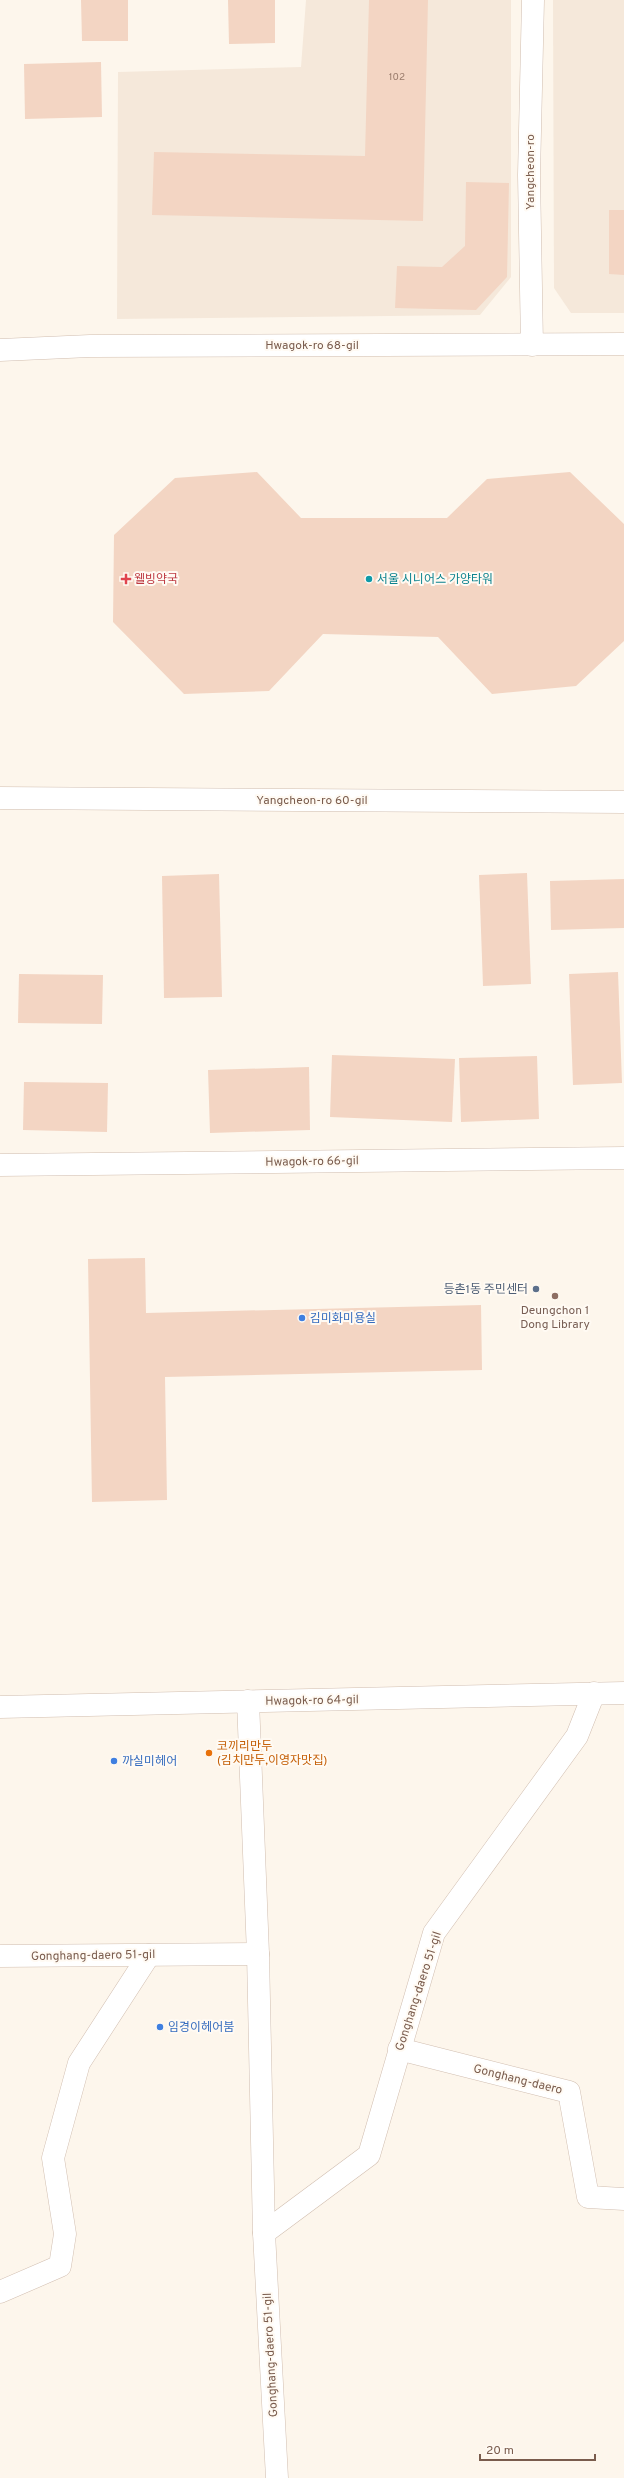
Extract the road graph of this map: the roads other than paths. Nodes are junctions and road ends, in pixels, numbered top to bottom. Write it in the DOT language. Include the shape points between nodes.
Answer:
graph roads {
  1 [pos="533,0"];
  2 [pos="624,344"];
  3 [pos="532,345"];
  4 [pos="0,350"];
  5 [pos="0,798"];
  6 [pos="624,802"];
  7 [pos="624,1158"];
  8 [pos="0,1165"];
  9 [pos="624,1692"];
  10 [pos="594,1693"];
  11 [pos="248,1701"];
  12 [pos="0,1707"];
  13 [pos="258,1954"];
  14 [pos="149,1955"];
  15 [pos="0,1956"];
  16 [pos="399,2049"];
  17 [pos="624,2200"];
  18 [pos="264,2232"];
  19 [pos="0,2292"];
  20 [pos="277,2478"];
  1 -- 3 [label="street, Yangcheon-ro" via="529,175"];
  2 -- 3 [label="street, Hwagok-ro 68-gil"];
  3 -- 4 [label="street, Hwagok-ro 68-gil" via="90,346"];
  5 -- 6 [label="street, Yangcheon-ro 60-gil"];
  7 -- 8 [label="street, Hwagok-ro 66-gil"];
  9 -- 10 [label="street, Hwagok-ro 64-gil"];
  10 -- 11 [label="street, Hwagok-ro 64-gil"];
  10 -- 16 [label="street, Gonghang-daero 51-gil" via="577,1736 434,1933"];
  11 -- 12 [label="street, Hwagok-ro 64-gil"];
  11 -- 13 [label="street, Gonghang-daero 51-gil"];
  13 -- 14 [label="street, Gonghang-daero 51-gil"];
  13 -- 18 [label="street, Gonghang-daero 51-gil"];
  14 -- 15 [label="street, Gonghang-daero 51-gil"];
  14 -- 19 [label="street" via="79,2063 53,2158 65,2234 60,2266"];
  16 -- 17 [label="street, Gonghang-daero" via="570,2092 588,2197"];
  16 -- 18 [label="street, Gonghang-daero 51-gil" via="369,2155"];
  18 -- 20 [label="street, Gonghang-daero 51-gil"];
}
